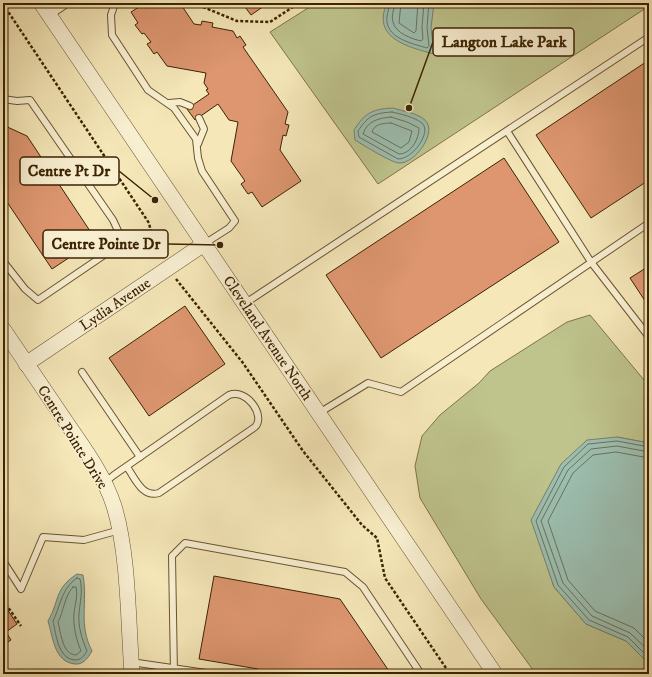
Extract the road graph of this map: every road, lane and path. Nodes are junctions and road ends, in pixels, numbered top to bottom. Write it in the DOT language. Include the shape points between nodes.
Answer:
graph roads {
  1 [pos="63,3"];
  2 [pos="115,3"];
  3 [pos="200,3"];
  4 [pos="299,3"];
  5 [pos="3,4"];
  6 [pos="44,8"];
  7 [pos="649,37"];
  8 [pos="3,99"];
  9 [pos="169,104"];
  10 [pos="190,106"];
  11 [pos="198,118"];
  12 [pos="507,131"];
  13 [pos="198,144"];
  14 [pos="649,224"];
  15 [pos="204,244"];
  16 [pos="3,261"];
  17 [pos="591,262"];
  18 [pos="168,268"];
  19 [pos="244,304"];
  20 [pos="3,329"];
  21 [pos="649,337"];
  22 [pos="26,364"];
  23 [pos="82,372"];
  24 [pos="318,413"];
  25 [pos="140,457"];
  26 [pos="127,467"];
  27 [pos="104,483"];
  28 [pos="120,530"];
  29 [pos="3,560"];
  30 [pos="3,600"];
  31 [pos="21,626"];
  32 [pos="131,668"];
  33 [pos="174,671"];
  34 [pos="213,674"];
  35 [pos="421,674"];
  36 [pos="450,674"];
  37 [pos="495,674"];
  1 -- 6 [label="street"];
  2 -- 9 [label="lane" via="111,15 112,35 148,90"];
  3 -- 4 [label="path" via="203,7 237,21 270,22"];
  5 -- 18 [label="path" via="149,223 154,245"];
  6 -- 15 [label="street, Cleveland Avenue North"];
  7 -- 12 [label="lane"];
  8 -- 16 [label="lane" via="30,100 113,220 119,233 113,249 38,300 25,289"];
  9 -- 10 [label="lane" via="180,102"];
  9 -- 13 [label="lane"];
  11 -- 13 [label="lane" via="204,129"];
  12 -- 17 [label="lane"];
  12 -- 19 [label="lane"];
  13 -- 15 [label="lane" via="198,158 202,171 235,221 229,228"];
  14 -- 17 [label="lane"];
  15 -- 18 [label="street, Lydia Avenue"];
  15 -- 19 [label="street, Cleveland Avenue North"];
  17 -- 21 [label="lane"];
  17 -- 24 [label="lane" via="401,392 368,383"];
  18 -- 22 [label="street, Lydia Avenue"];
  18 -- 36 [label="path" via="242,363 303,450 362,525 377,538 385,578"];
  19 -- 24 [label="street, Cleveland Avenue North"];
  20 -- 22 [label="street, Centre Pointe Drive"];
  22 -- 27 [label="street, Centre Pointe Drive" via="90,457"];
  23 -- 25 [label="lane"];
  24 -- 37 [label="street, Cleveland Avenue North"];
  25 -- 26 [label="lane"];
  25 -- 26 [label="lane" via="233,394 242,394 246,397 258,414 259,421 255,427 159,493 150,494 143,491"];
  26 -- 27 [label="lane"];
  27 -- 28 [label="street, Centre Pointe Drive"];
  28 -- 29 [label="lane" via="84,540 43,537 21,588"];
  28 -- 32 [label="street, Centre Pointe Drive"];
  30 -- 31 [label="path"];
  32 -- 33 [label="lane"];
  33 -- 34 [label="lane"];
  33 -- 35 [label="lane" via="172,556 185,543 345,572 363,587"];
}
